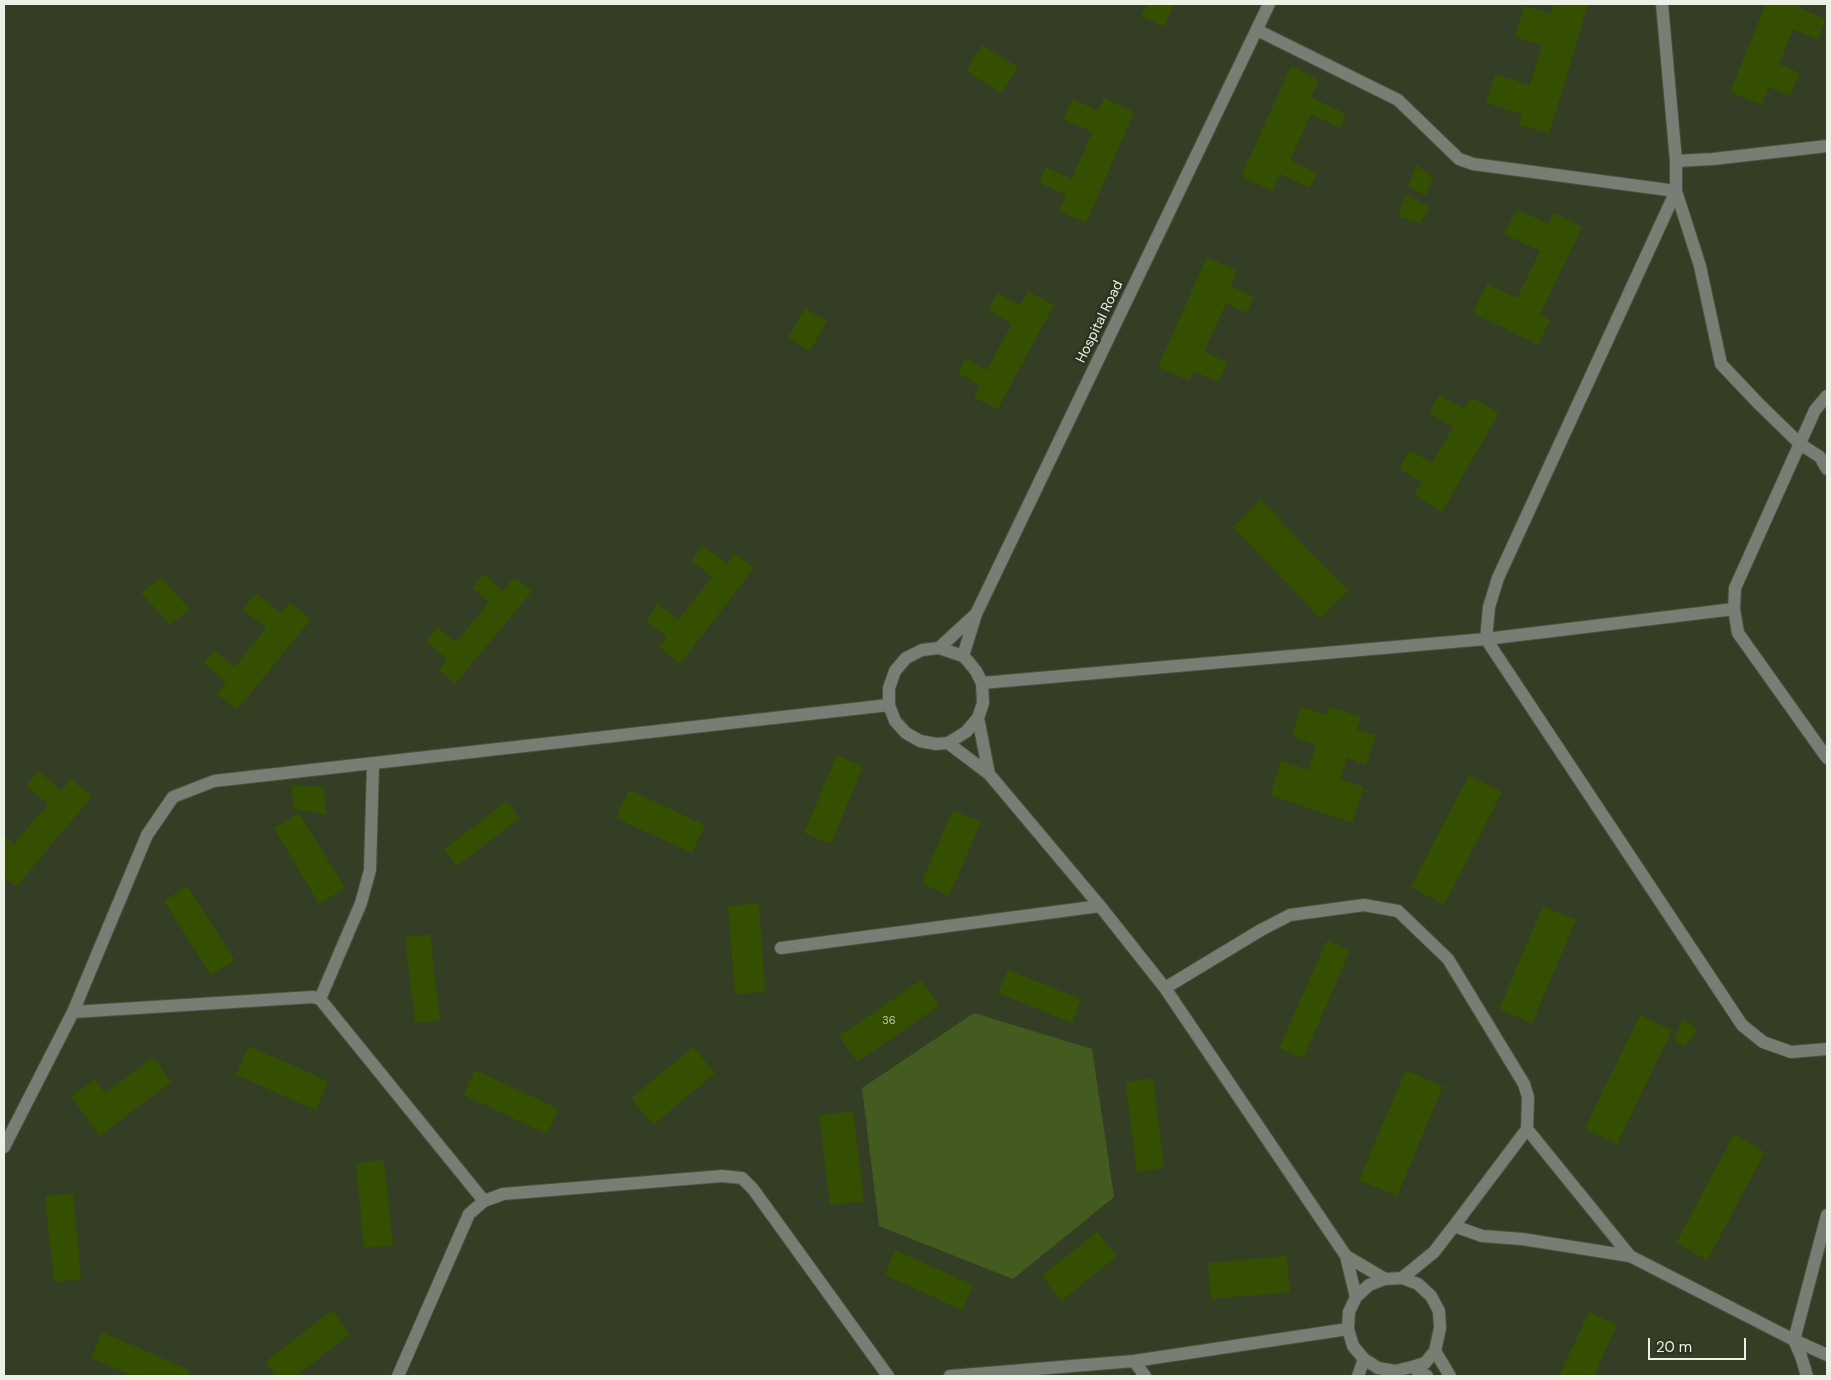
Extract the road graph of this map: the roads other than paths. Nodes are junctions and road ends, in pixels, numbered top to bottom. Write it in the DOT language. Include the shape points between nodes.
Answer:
graph roads {
  1 [pos="1269,4"];
  2 [pos="1662,4"];
  3 [pos="1257,30"];
  4 [pos="1827,146"];
  5 [pos="1676,161"];
  6 [pos="1676,191"];
  7 [pos="1827,396"];
  8 [pos="1800,444"];
  9 [pos="1827,469"];
  10 [pos="1734,609"];
  11 [pos="976,614"];
  12 [pos="1486,639"];
  13 [pos="939,648"];
  14 [pos="963,656"];
  15 [pos="982,683"];
  16 [pos="889,705"];
  17 [pos="978,718"];
  18 [pos="948,743"];
  19 [pos="1827,758"];
  20 [pos="373,765"];
  21 [pos="989,774"];
  22 [pos="1100,906"];
  23 [pos="781,948"];
  24 [pos="1164,988"];
  25 [pos="320,999"];
  26 [pos="73,1012"];
  27 [pos="1827,1050"];
  28 [pos="1527,1129"];
  29 [pos="4,1147"];
  30 [pos="484,1201"];
  31 [pos="1827,1215"];
  32 [pos="1454,1226"];
  33 [pos="1346,1256"];
  34 [pos="1630,1256"];
  35 [pos="1402,1278"];
  36 [pos="1385,1279"];
  37 [pos="1356,1297"];
  38 [pos="1348,1329"];
  39 [pos="1794,1340"];
  40 [pos="1435,1351"];
  41 [pos="1827,1355"];
  42 [pos="1364,1359"];
  43 [pos="1134,1361"];
  44 [pos="1412,1367"];
  45 [pos="398,1376"];
  46 [pos="888,1376"];
  47 [pos="950,1376"];
  48 [pos="1146,1376"];
  49 [pos="1358,1376"];
  50 [pos="1427,1376"];
  51 [pos="1450,1376"];
  52 [pos="1807,1376"];
  1 -- 3 [label="street, Hospital Road"];
  2 -- 5 [label="street"];
  3 -- 6 [label="street" via="1398,100 1459,159 1473,164"];
  3 -- 11 [label="street, Hospital Road"];
  4 -- 5 [label="street"];
  5 -- 6 [label="street"];
  6 -- 8 [label="street" via="1700,266 1721,364"];
  6 -- 12 [label="street" via="1498,578 1489,606"];
  7 -- 8 [label="street" via="1815,410"];
  8 -- 9 [label="street" via="1820,457"];
  8 -- 10 [label="street" via="1735,588"];
  10 -- 12 [label="street"];
  10 -- 19 [label="street" via="1738,633"];
  11 -- 13 [label="street"];
  11 -- 14 [label="street, Hospital Road"];
  12 -- 15 [label="street"];
  12 -- 27 [label="street" via="1742,1025 1763,1042 1791,1052"];
  13 -- 14 [label="street"];
  13 -- 16 [label="street" via="922,650 906,658 895,671 889,688"];
  14 -- 15 [label="street"];
  15 -- 17 [label="street" via="983,703"];
  16 -- 18 [label="street" via="895,721 906,733 920,741"];
  16 -- 20 [label="street"];
  17 -- 18 [label="street" via="966,732"];
  17 -- 21 [label="street"];
  18 -- 21 [label="street"];
  20 -- 25 [label="street" via="370,870 361,903"];
  20 -- 26 [label="street" via="214,781 173,796 147,835"];
  21 -- 22 [label="street"];
  22 -- 23 [label="street"];
  22 -- 24 [label="street"];
  24 -- 28 [label="street" via="1290,916 1364,906 1398,911 1448,959 1524,1084 1528,1097"];
  24 -- 33 [label="street"];
  25 -- 26 [label="street"];
  25 -- 30 [label="street"];
  26 -- 29 [label="street"];
  28 -- 32 [label="street"];
  28 -- 34 [label="street"];
  30 -- 45 [label="street" via="469,1214"];
  30 -- 46 [label="street" via="513,1193 722,1176 742,1178"];
  31 -- 39 [label="street"];
  32 -- 34 [label="street" via="1482,1236"];
  32 -- 35 [label="street" via="1434,1252"];
  33 -- 36 [label="street"];
  33 -- 37 [label="street"];
  34 -- 39 [label="street"];
  35 -- 36 [label="street"];
  35 -- 40 [label="street" via="1418,1284 1431,1296 1439,1310 1440,1328"];
  36 -- 37 [label="street" via="1369,1285"];
  37 -- 38 [label="street" via="1349,1312"];
  38 -- 42 [label="street" via="1353,1346"];
  38 -- 43 [label="street"];
  39 -- 41 [label="street"];
  39 -- 52 [label="street"];
  40 -- 44 [label="street" via="1425,1363"];
  40 -- 51 [label="street"];
  42 -- 44 [label="street" via="1378,1368"];
  42 -- 49 [label="street"];
  43 -- 47 [label="street"];
  43 -- 48 [label="street"];
  44 -- 50 [label="street"];
}
